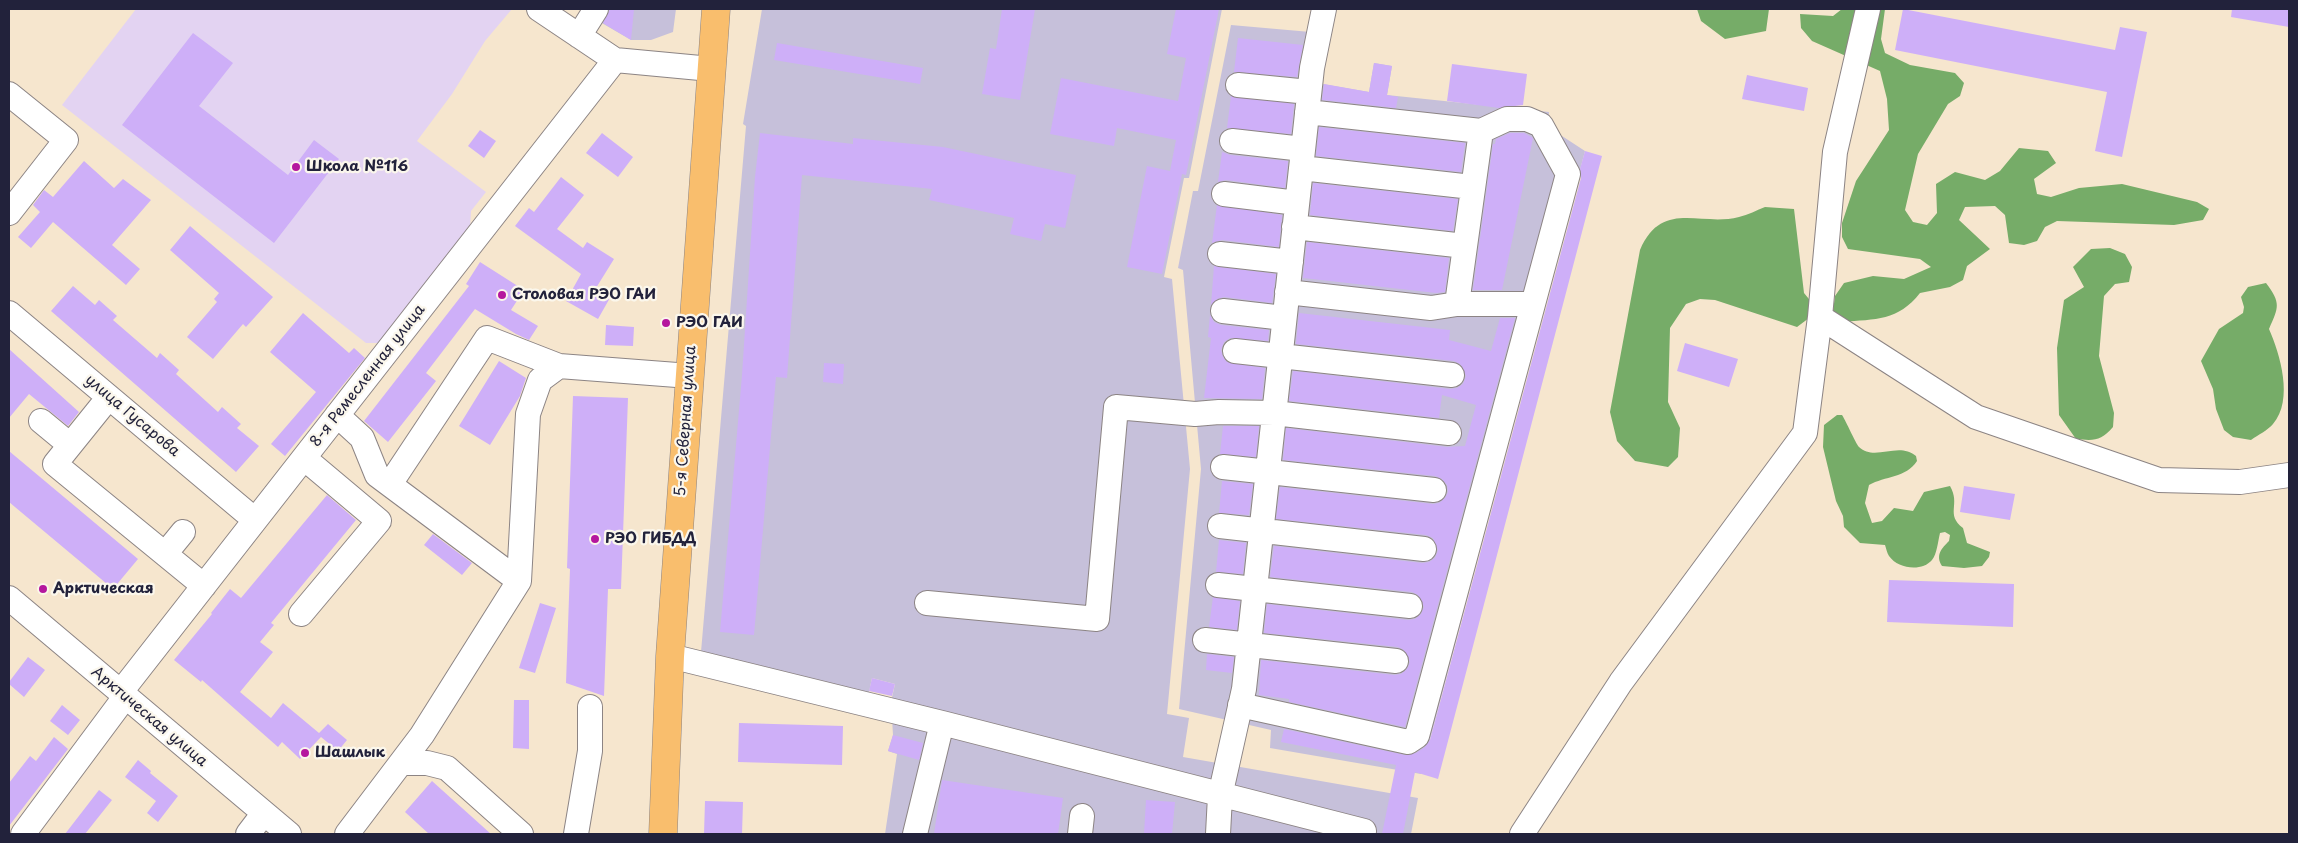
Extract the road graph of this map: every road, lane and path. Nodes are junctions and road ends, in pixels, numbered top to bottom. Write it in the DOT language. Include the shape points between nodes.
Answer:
graph roads {
  1 [pos="539,9"];
  2 [pos="596,9"];
  3 [pos="716,9"];
  4 [pos="1868,9"];
  5 [pos="1323,12"];
  6 [pos="579,36"];
  7 [pos="615,60"];
  8 [pos="711,69"];
  9 [pos="1238,85"];
  10 [pos="9,94"];
  11 [pos="1308,102"];
  12 [pos="1480,131"];
  13 [pos="1232,141"];
  14 [pos="1302,159"];
  15 [pos="1472,187"];
  16 [pos="1224,194"];
  17 [pos="1297,203"];
  18 [pos="9,213"];
  19 [pos="1294,227"];
  20 [pos="1465,246"];
  21 [pos="1220,254"];
  22 [pos="1290,262"];
  23 [pos="1287,292"];
  24 [pos="1457,304"];
  25 [pos="1533,304"];
  26 [pos="1223,311"];
  27 [pos="9,313"];
  28 [pos="1820,317"];
  29 [pos="1284,318"];
  30 [pos="1235,351"];
  31 [pos="1280,356"];
  32 [pos="559,366"];
  33 [pos="1452,375"];
  34 [pos="690,376"];
  35 [pos="110,397"];
  36 [pos="1274,413"];
  37 [pos="337,415"];
  38 [pos="41,421"];
  39 [pos="1449,433"];
  40 [pos="70,445"];
  41 [pos="304,458"];
  42 [pos="1223,467"];
  43 [pos="1267,472"];
  44 [pos="2289,475"];
  45 [pos="390,484"];
  46 [pos="1434,490"];
  47 [pos="256,520"];
  48 [pos="1220,526"];
  49 [pos="1261,531"];
  50 [pos="183,532"];
  51 [pos="1424,549"];
  52 [pos="165,554"];
  53 [pos="519,581"];
  54 [pos="1218,585"];
  55 [pos="204,586"];
  56 [pos="1255,589"];
  57 [pos="9,598"];
  58 [pos="927,603"];
  59 [pos="1410,606"];
  60 [pos="302,614"];
  61 [pos="1205,640"];
  62 [pos="1248,645"];
  63 [pos="670,656"];
  64 [pos="1396,661"];
  65 [pos="123,695"];
  66 [pos="1240,705"];
  67 [pos="590,707"];
  68 [pos="942,724"];
  69 [pos="402,763"];
  70 [pos="1220,796"];
  71 [pos="264,813"];
  72 [pos="23,834"];
  73 [pos="248,834"];
  74 [pos="289,834"];
  75 [pos="347,834"];
  76 [pos="521,834"];
  77 [pos="576,834"];
  78 [pos="663,834"];
  79 [pos="916,834"];
  80 [pos="1218,834"];
  81 [pos="1363,834"];
  82 [pos="1522,834"];
  1 -- 6 [label="street"];
  2 -- 6 [label="street"];
  3 -- 8 [label="main road, 5-я Северная улица"];
  4 -- 28 [label="street" via="1836,152"];
  5 -- 11 [label="street"];
  6 -- 7 [label="street"];
  7 -- 8 [label="street"];
  7 -- 37 [label="street, 8-я Ремесленная улица"];
  8 -- 34 [label="main road, 5-я Северная улица"];
  9 -- 11 [label="street"];
  10 -- 18 [label="street" via="66,140"];
  11 -- 12 [label="street"];
  11 -- 14 [label="street"];
  12 -- 15 [label="street"];
  12 -- 25 [label="street" via="1507,119 1527,119 1541,125 1568,174"];
  13 -- 14 [label="street"];
  14 -- 15 [label="street"];
  14 -- 17 [label="street"];
  15 -- 20 [label="street"];
  16 -- 17 [label="street"];
  17 -- 19 [label="street"];
  19 -- 20 [label="street"];
  19 -- 22 [label="street"];
  20 -- 24 [label="street"];
  21 -- 22 [label="street"];
  22 -- 23 [label="street"];
  23 -- 24 [label="street" via="1431,308"];
  23 -- 29 [label="street"];
  24 -- 25 [label="street"];
  25 -- 66 [label="street" via="1417,736 1408,742"];
  26 -- 29 [label="street"];
  27 -- 35 [label="street, улица Гусарова"];
  28 -- 44 [label="street" via="1976,417 2159,480 2240,482"];
  28 -- 82 [label="street" via="1805,433 1621,682"];
  29 -- 31 [label="street"];
  30 -- 31 [label="street"];
  31 -- 33 [label="street"];
  31 -- 36 [label="street"];
  32 -- 34 [label="street"];
  32 -- 45 [label="street" via="488,338"];
  32 -- 53 [label="street" via="540,380 528,414"];
  34 -- 63 [label="main road, 5-я Северная улица"];
  35 -- 40 [label="street"];
  35 -- 47 [label="street, улица Гусарова"];
  36 -- 39 [label="street"];
  36 -- 43 [label="street"];
  36 -- 58 [label="street" via="1194,414 1116,407 1096,619"];
  37 -- 41 [label="street, 8-я Ремесленная улица"];
  37 -- 45 [label="street" via="362,438 377,475"];
  38 -- 40 [label="street"];
  40 -- 52 [label="street" via="55,464"];
  41 -- 47 [label="street, 8-я Ремесленная улица"];
  41 -- 60 [label="street" via="379,521"];
  42 -- 43 [label="street"];
  43 -- 46 [label="street"];
  43 -- 49 [label="street"];
  45 -- 53 [label="street"];
  47 -- 55 [label="street, 8-я Ремесленная улица"];
  48 -- 49 [label="street"];
  49 -- 51 [label="street"];
  49 -- 56 [label="street"];
  50 -- 52 [label="street"];
  52 -- 55 [label="street"];
  53 -- 69 [label="street"];
  54 -- 56 [label="street"];
  55 -- 65 [label="street, 8-я Ремесленная улица"];
  56 -- 59 [label="street"];
  56 -- 62 [label="street"];
  57 -- 65 [label="street, Арктическая улица"];
  61 -- 62 [label="street"];
  62 -- 64 [label="street"];
  62 -- 66 [label="street"];
  63 -- 68 [label="street"];
  63 -- 78 [label="main road, 5-я Северная улица"];
  65 -- 71 [label="street, Арктическая улица"];
  65 -- 72 [label="street, 8-я Ремесленная улица"];
  66 -- 70 [label="street"];
  67 -- 77 [label="street" via="590,751"];
  68 -- 70 [label="street"];
  68 -- 79 [label="street"];
  69 -- 75 [label="street"];
  69 -- 76 [label="street" via="427,763 447,768"];
  70 -- 80 [label="street"];
  70 -- 81 [label="street" via="1364,831"];
  71 -- 73 [label="street"];
  71 -- 74 [label="street, Арктическая улица"];
}
